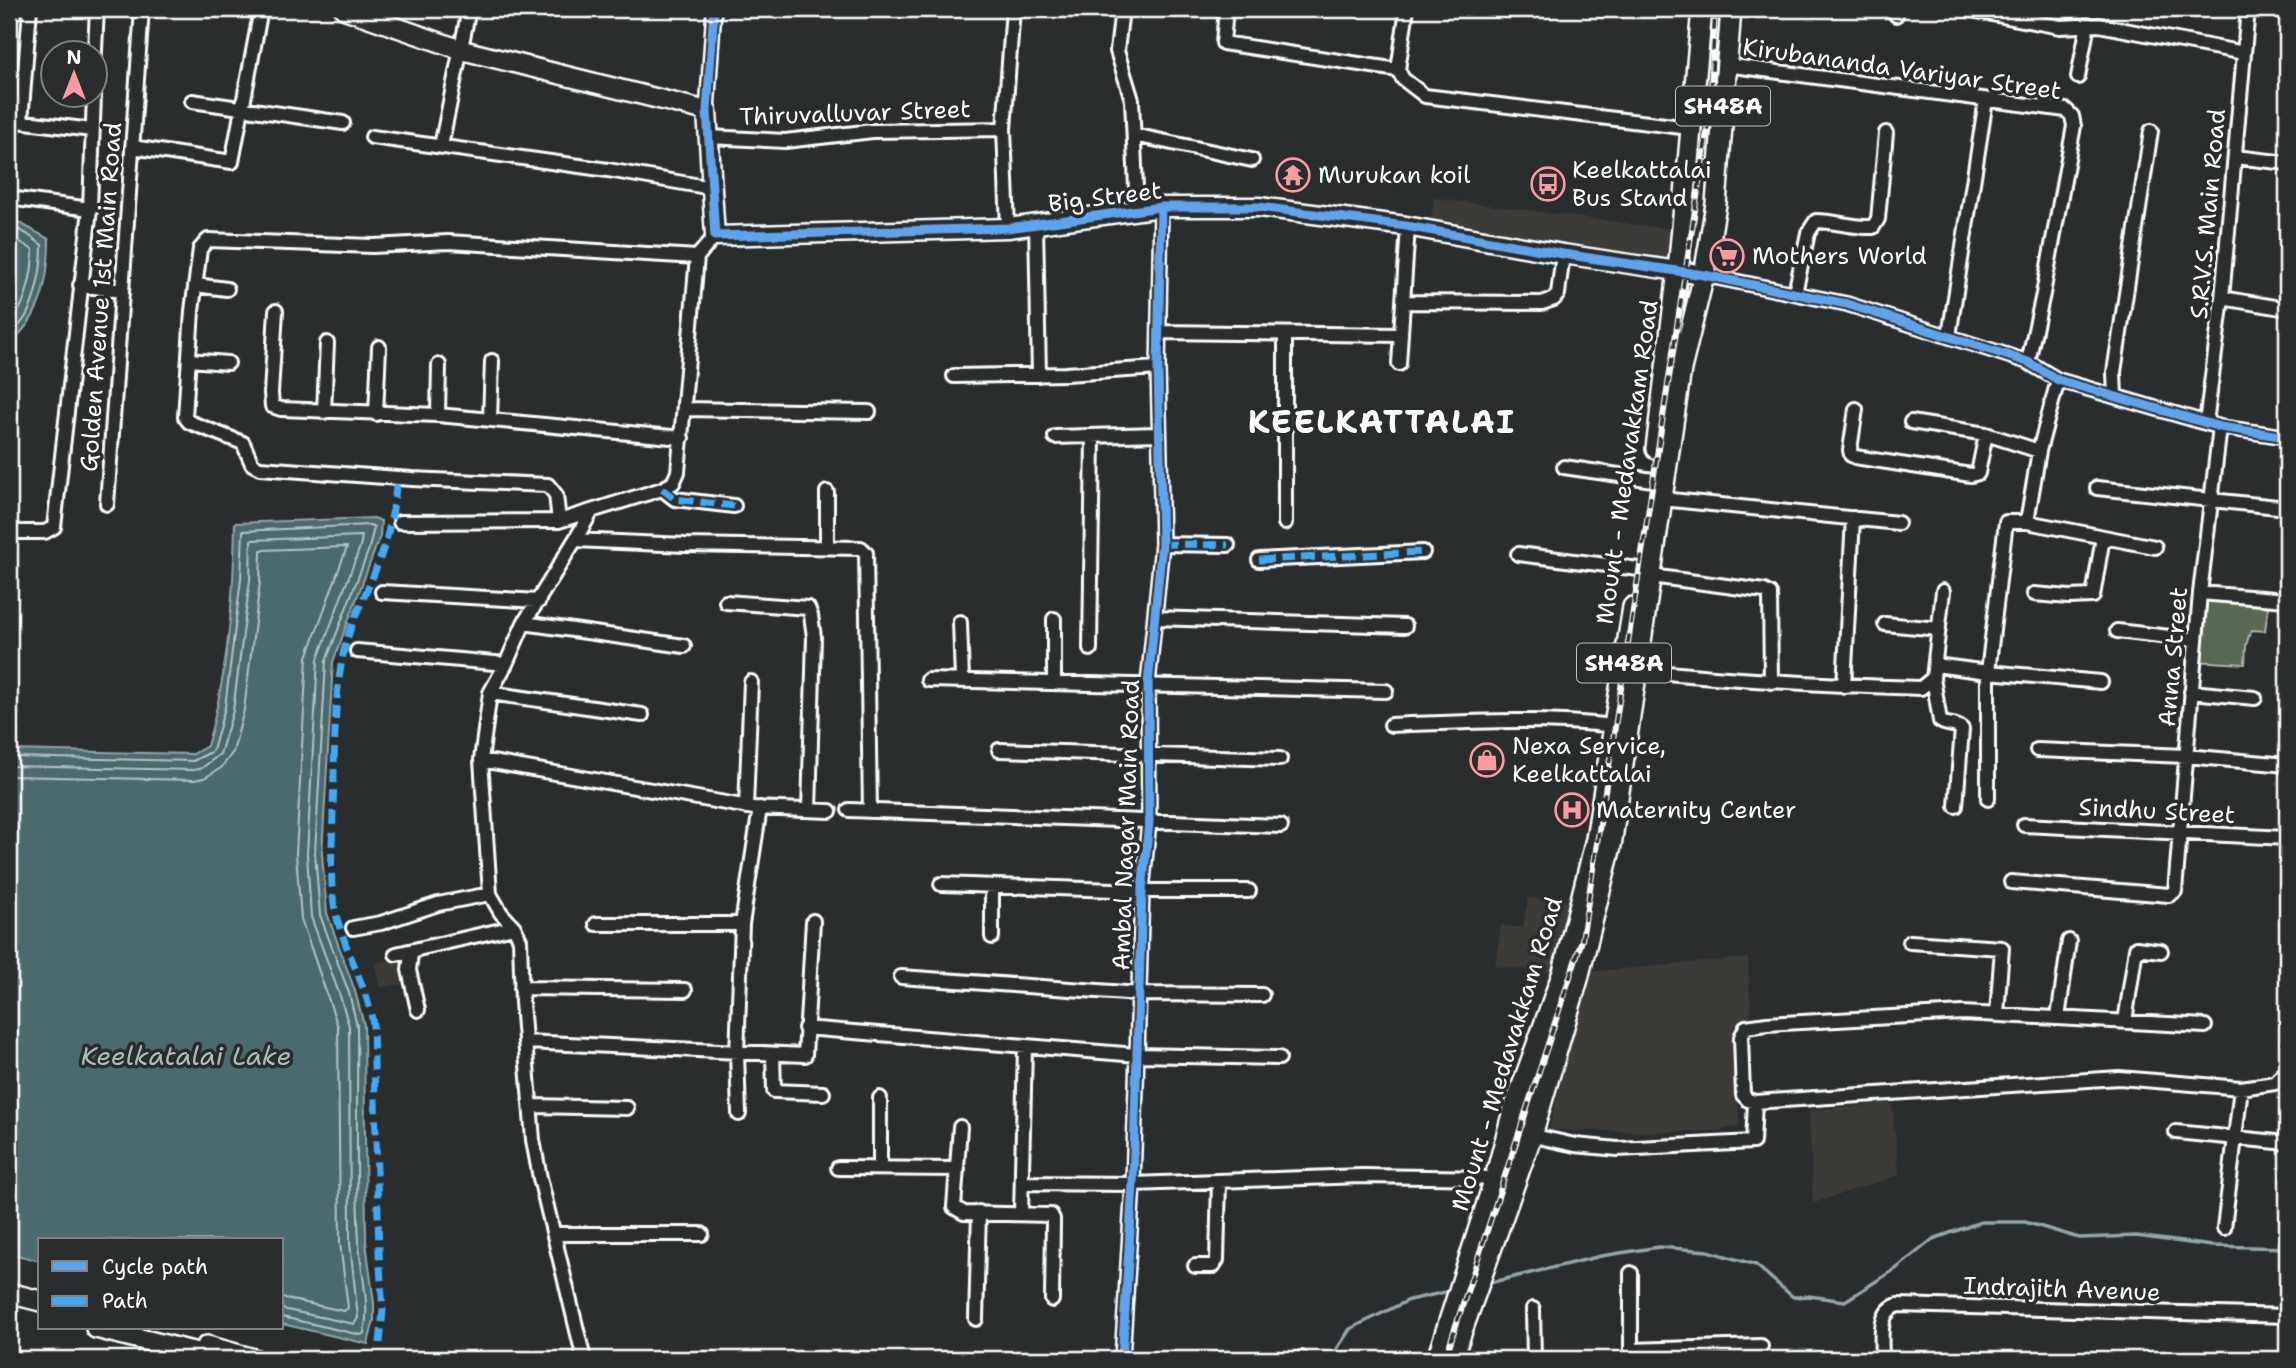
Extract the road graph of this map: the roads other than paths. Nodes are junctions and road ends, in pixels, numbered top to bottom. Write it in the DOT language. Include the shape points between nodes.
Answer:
graph roads {
  1 [pos="30,9"];
  2 [pos="97,9"];
  3 [pos="142,9"];
  4 [pos="261,9"];
  5 [pos="344,9"];
  6 [pos="469,9"];
  7 [pos="714,9"];
  8 [pos="1013,9"];
  9 [pos="1122,9"];
  10 [pos="1226,9"];
  11 [pos="1407,9"];
  12 [pos="1702,9"];
  13 [pos="1731,9"];
  14 [pos="1966,9"];
  15 [pos="2248,9"];
  16 [pos="2088,24"];
  17 [pos="96,38"];
  18 [pos="462,50"];
  19 [pos="2244,53"];
  20 [pos="1726,65"];
  21 [pos="1398,70"];
  22 [pos="2078,77"];
  23 [pos="1986,100"];
  24 [pos="191,101"];
  25 [pos="93,108"];
  26 [pos="242,109"];
  27 [pos="707,111"];
  28 [pos="15,120"];
  29 [pos="343,123"];
  30 [pos="1004,128"];
  31 [pos="1690,128"];
  32 [pos="92,130"];
  33 [pos="2151,131"];
  34 [pos="1886,133"];
  35 [pos="1134,135"];
  36 [pos="372,137"];
  37 [pos="709,137"];
  38 [pos="441,146"];
  39 [pos="132,147"];
  40 [pos="2235,158"];
  41 [pos="1252,160"];
  42 [pos="2287,163"];
  43 [pos="712,188"];
  44 [pos="9,198"];
  45 [pos="1161,207"];
  46 [pos="90,209"];
  47 [pos="1137,211"];
  48 [pos="1036,225"];
  49 [pos="1409,226"];
  50 [pos="1007,228"];
  51 [pos="715,236"];
  52 [pos="1563,254"];
  53 [pos="697,257"];
  54 [pos="1678,271"];
  55 [pos="1704,275"];
  56 [pos="80,285"];
  57 [pos="195,285"];
  58 [pos="227,289"];
  59 [pos="122,291"];
  60 [pos="1795,293"];
  61 [pos="2222,298"];
  62 [pos="1402,302"];
  63 [pos="2287,309"];
  64 [pos="276,311"];
  65 [pos="1159,332"];
  66 [pos="1285,334"];
  67 [pos="1400,335"];
  68 [pos="1949,336"];
  69 [pos="327,343"];
  70 [pos="379,347"];
  71 [pos="189,360"];
  72 [pos="492,361"];
  73 [pos="2028,362"];
  74 [pos="228,363"];
  75 [pos="1399,364"];
  76 [pos="439,365"];
  77 [pos="1158,368"];
  78 [pos="1039,375"];
  79 [pos="954,376"];
  80 [pos="2058,380"];
  81 [pos="2115,396"];
  82 [pos="684,409"];
  83 [pos="1856,409"];
  84 [pos="324,412"];
  85 [pos="869,412"];
  86 [pos="376,414"];
  87 [pos="438,415"];
  88 [pos="490,420"];
  89 [pos="1912,422"];
  90 [pos="2206,423"];
  91 [pos="2220,428"];
  92 [pos="1158,434"];
  93 [pos="1986,434"];
  94 [pos="1055,437"];
  95 [pos="1093,437"];
  96 [pos="2287,437"];
  97 [pos="682,439"];
  98 [pos="2039,452"];
  99 [pos="1564,467"];
  100 [pos="1653,480"];
  101 [pos="2096,488"];
  102 [pos="662,489"];
  103 [pos="827,492"];
  104 [pos="1662,499"];
  105 [pos="2210,500"];
  106 [pos="107,504"];
  107 [pos="734,506"];
  108 [pos="2287,508"];
  109 [pos="592,511"];
  110 [pos="1853,519"];
  111 [pos="400,522"];
  112 [pos="559,522"];
  113 [pos="2027,522"];
  114 [pos="1285,523"];
  115 [pos="1898,523"];
  116 [pos="9,532"];
  117 [pos="2103,537"];
  118 [pos="575,540"];
  119 [pos="1161,544"];
  120 [pos="1228,545"];
  121 [pos="827,546"];
  122 [pos="2155,547"];
  123 [pos="1423,552"];
  124 [pos="1518,554"];
  125 [pos="1259,560"];
  126 [pos="1645,572"];
  127 [pos="1943,591"];
  128 [pos="382,592"];
  129 [pos="2200,593"];
  130 [pos="2034,594"];
  131 [pos="2287,600"];
  132 [pos="538,601"];
  133 [pos="726,602"];
  134 [pos="1155,618"];
  135 [pos="1054,619"];
  136 [pos="960,622"];
  137 [pos="524,623"];
  138 [pos="1885,624"];
  139 [pos="1405,626"];
  140 [pos="1939,629"];
  141 [pos="2117,631"];
  142 [pos="2196,640"];
  143 [pos="684,646"];
  144 [pos="1090,649"];
  145 [pos="357,651"];
  146 [pos="506,664"];
  147 [pos="1935,665"];
  148 [pos="1637,670"];
  149 [pos="1988,672"];
  150 [pos="1933,678"];
  151 [pos="928,680"];
  152 [pos="962,680"];
  153 [pos="751,682"];
  154 [pos="1054,682"];
  155 [pos="1771,682"];
  156 [pos="2101,682"];
  157 [pos="1148,684"];
  158 [pos="1844,686"];
  159 [pos="1385,691"];
  160 [pos="2191,692"];
  161 [pos="490,693"];
  162 [pos="2255,698"];
  163 [pos="642,715"];
  164 [pos="1391,725"];
  165 [pos="1615,726"];
  166 [pos="999,750"];
  167 [pos="2037,750"];
  168 [pos="2186,755"];
  169 [pos="1148,756"];
  170 [pos="1280,759"];
  171 [pos="481,760"];
  172 [pos="2287,765"];
  173 [pos="1988,799"];
  174 [pos="1956,806"];
  175 [pos="746,807"];
  176 [pos="760,808"];
  177 [pos="809,810"];
  178 [pos="849,810"];
  179 [pos="830,811"];
  180 [pos="870,811"];
  181 [pos="1149,822"];
  182 [pos="2024,825"];
  183 [pos="1282,826"];
  184 [pos="2179,832"];
  185 [pos="2287,838"];
  186 [pos="2011,882"];
  187 [pos="941,884"];
  188 [pos="992,886"];
  189 [pos="1142,891"];
  190 [pos="1249,891"];
  191 [pos="490,894"];
  192 [pos="813,921"];
  193 [pos="596,924"];
  194 [pos="742,924"];
  195 [pos="353,928"];
  196 [pos="514,928"];
  197 [pos="992,937"];
  198 [pos="2069,941"];
  199 [pos="1910,942"];
  200 [pos="418,949"];
  201 [pos="2161,951"];
  202 [pos="396,954"];
  203 [pos="901,977"];
  204 [pos="521,988"];
  205 [pos="685,990"];
  206 [pos="1140,994"];
  207 [pos="1262,995"];
  208 [pos="418,1010"];
  209 [pos="1997,1014"];
  210 [pos="2058,1018"];
  211 [pos="2125,1022"];
  212 [pos="2205,1026"];
  213 [pos="805,1028"];
  214 [pos="525,1042"];
  215 [pos="1025,1047"];
  216 [pos="737,1053"];
  217 [pos="773,1054"];
  218 [pos="1137,1055"];
  219 [pos="1279,1058"];
  220 [pos="2287,1070"];
  221 [pos="2241,1088"];
  222 [pos="823,1093"];
  223 [pos="880,1098"];
  224 [pos="1755,1102"];
  225 [pos="531,1106"];
  226 [pos="627,1108"];
  227 [pos="739,1114"];
  228 [pos="960,1127"];
  229 [pos="1507,1130"];
  230 [pos="2176,1132"];
  231 [pos="1532,1135"];
  232 [pos="2237,1138"];
  233 [pos="2287,1143"];
  234 [pos="838,1168"];
  235 [pos="880,1168"];
  236 [pos="958,1169"];
  237 [pos="1495,1178"];
  238 [pos="1219,1181"];
  239 [pos="1022,1183"];
  240 [pos="1133,1184"];
  241 [pos="979,1212"];
  242 [pos="1021,1213"];
  243 [pos="2224,1228"];
  244 [pos="554,1234"];
  245 [pos="702,1234"];
  246 [pos="1478,1260"];
  247 [pos="1195,1266"];
  248 [pos="1631,1273"];
  249 [pos="9,1293"];
  250 [pos="38,1300"];
  251 [pos="1052,1300"];
  252 [pos="9,1306"];
  253 [pos="1533,1309"];
  254 [pos="38,1313"];
  255 [pos="2287,1316"];
  256 [pos="975,1319"];
  257 [pos="1457,1321"];
  258 [pos="104,1330"];
  259 [pos="145,1330"];
  260 [pos="1761,1346"];
  261 [pos="1631,1355"];
  262 [pos="221,1359"];
  263 [pos="254,1359"];
  264 [pos="584,1359"];
  265 [pos="1122,1359"];
  266 [pos="1437,1359"];
  267 [pos="1452,1359"];
  268 [pos="1534,1359"];
  269 [pos="1882,1359"];
  1 -- 28 [label="street"];
  2 -- 17 [label="street"];
  3 -- 39 [label="street, Golden Avenue 1st Main Road"];
  4 -- 26 [label="street"];
  5 -- 18 [label="street"];
  6 -- 18 [label="street"];
  7 -- 27 [label="street"];
  8 -- 30 [label="street"];
  9 -- 35 [label="street" via="1117,51 1132,100"];
  10 -- 21 [label="street" via="1223,43"];
  11 -- 21 [label="street"];
  12 -- 31 [label="main road, Mount - Medavakkam Road / SH48A"];
  13 -- 20 [label="main road, Mount - Medavakkam Road / SH48A"];
  14 -- 16 [label="street" via="2060,27"];
  15 -- 19 [label="street, S.R.V.S. Main Road"];
  16 -- 19 [label="street"];
  16 -- 22 [label="street"];
  18 -- 27 [label="street"];
  18 -- 38 [label="street"];
  19 -- 40 [label="street, S.R.V.S. Main Road"];
  20 -- 23 [label="street, Kirubananda Variyar Street"];
  20 -- 55 [label="main road, Mount - Medavakkam Road / SH48A" via="1716,204"];
  21 -- 31 [label="street" via="1425,96"];
  23 -- 68 [label="street"];
  23 -- 73 [label="street, Kirubananda Variyar Street" via="2066,110 2074,126"];
  24 -- 26 [label="street"];
  25 -- 32 [label="street"];
  26 -- 29 [label="street"];
  26 -- 39 [label="street" via="232,162"];
  27 -- 37 [label="street"];
  28 -- 32 [label="street"];
  30 -- 37 [label="street, Thiruvalluvar Street" via="873,131 785,141"];
  30 -- 50 [label="street"];
  31 -- 54 [label="main road, Mount - Medavakkam Road / SH48A"];
  32 -- 46 [label="street"];
  33 -- 81 [label="street" via="2114,372"];
  34 -- 60 [label="street" via="1878,219 1873,227 1864,228 1816,222 1808,233"];
  35 -- 41 [label="street"];
  35 -- 47 [label="street"];
  36 -- 38 [label="street"];
  37 -- 43 [label="street"];
  38 -- 43 [label="street"];
  39 -- 59 [label="street, Golden Avenue 1st Main Road"];
  40 -- 42 [label="street"];
  40 -- 61 [label="street, S.R.V.S. Main Road"];
  43 -- 51 [label="street"];
  44 -- 46 [label="street"];
  45 -- 47 [label="street, Big Street"];
  45 -- 49 [label="street, Big Street" via="1259,207"];
  45 -- 65 [label="street, Ambal Nagar Main Road"];
  46 -- 56 [label="street"];
  47 -- 48 [label="street, Big Street"];
  48 -- 50 [label="street, Big Street"];
  48 -- 78 [label="street"];
  49 -- 52 [label="street, Big Street"];
  49 -- 62 [label="street"];
  50 -- 51 [label="street, Big Street"];
  51 -- 53 [label="street"];
  52 -- 54 [label="street, Big Street"];
  52 -- 62 [label="street" via="1559,294 1542,303"];
  53 -- 57 [label="street" via="447,242 373,246 208,240 200,249"];
  53 -- 82 [label="street"];
  54 -- 55 [label="street, Big Street"];
  54 -- 100 [label="main road, Mount - Medavakkam Road / SH48A"];
  55 -- 60 [label="street"];
  55 -- 104 [label="main road, Mount - Medavakkam Road / SH48A" via="1681,369"];
  56 -- 59 [label="street"];
  56 -- 116 [label="street" via="54,527 45,532"];
  57 -- 58 [label="street"];
  57 -- 71 [label="street"];
  59 -- 106 [label="street, Golden Avenue 1st Main Road"];
  60 -- 68 [label="street"];
  61 -- 63 [label="street"];
  61 -- 90 [label="street, S.R.V.S. Main Road"];
  62 -- 67 [label="street"];
  64 -- 84 [label="street" via="272,406"];
  65 -- 66 [label="street"];
  65 -- 77 [label="street, Ambal Nagar Main Road"];
  66 -- 67 [label="street"];
  66 -- 114 [label="street"];
  67 -- 75 [label="street"];
  68 -- 73 [label="street"];
  69 -- 84 [label="street"];
  70 -- 86 [label="street"];
  71 -- 74 [label="street"];
  71 -- 112 [label="street" via="185,417 243,443 253,464 260,468 548,485 556,495"];
  72 -- 88 [label="street"];
  73 -- 80 [label="street"];
  76 -- 87 [label="street"];
  77 -- 78 [label="street"];
  77 -- 92 [label="street, Ambal Nagar Main Road"];
  78 -- 79 [label="street"];
  80 -- 81 [label="street"];
  80 -- 98 [label="street"];
  81 -- 90 [label="street"];
  82 -- 85 [label="street"];
  82 -- 97 [label="street"];
  83 -- 93 [label="street" via="1850,450 1855,457 1978,474"];
  84 -- 86 [label="street"];
  86 -- 87 [label="street"];
  87 -- 88 [label="street"];
  88 -- 97 [label="street"];
  89 -- 93 [label="street"];
  90 -- 91 [label="street"];
  91 -- 96 [label="street"];
  91 -- 105 [label="street, Anna Street"];
  92 -- 95 [label="street"];
  92 -- 119 [label="street, Ambal Nagar Main Road"];
  93 -- 98 [label="street"];
  94 -- 95 [label="street"];
  95 -- 144 [label="street"];
  97 -- 102 [label="street" via="678,472 673,483"];
  98 -- 113 [label="street"];
  99 -- 100 [label="street"];
  100 -- 126 [label="main road, Mount - Medavakkam Road / SH48A"];
  101 -- 105 [label="street"];
  102 -- 107 [label="street" via="675,499"];
  102 -- 109 [label="street"];
  103 -- 121 [label="street"];
  104 -- 110 [label="street"];
  104 -- 126 [label="main road, Mount - Medavakkam Road / SH48A"];
  105 -- 108 [label="street"];
  105 -- 129 [label="street, Anna Street"];
  109 -- 112 [label="street"];
  109 -- 118 [label="street"];
  110 -- 115 [label="street"];
  110 -- 158 [label="street"];
  111 -- 112 [label="street"];
  113 -- 117 [label="street"];
  113 -- 149 [label="street" via="2006,522"];
  117 -- 122 [label="street"];
  117 -- 130 [label="street" via="2093,596"];
  118 -- 121 [label="street"];
  118 -- 132 [label="street"];
  119 -- 120 [label="street"];
  119 -- 134 [label="street, Ambal Nagar Main Road"];
  121 -- 180 [label="street" via="861,548 866,554"];
  123 -- 125 [label="street"];
  124 -- 126 [label="street"];
  126 -- 148 [label="main road, Mount - Medavakkam Road / SH48A"];
  126 -- 155 [label="street" via="1770,594"];
  126 -- 165 [label="main road, Mount - Medavakkam Road / SH48A"];
  127 -- 140 [label="street"];
  128 -- 132 [label="street"];
  129 -- 131 [label="street"];
  129 -- 142 [label="street, Anna Street"];
  132 -- 137 [label="street"];
  133 -- 177 [label="street" via="808,608 811,615"];
  134 -- 139 [label="street"];
  134 -- 157 [label="street, Ambal Nagar Main Road"];
  135 -- 154 [label="street"];
  136 -- 152 [label="street"];
  137 -- 143 [label="street"];
  137 -- 146 [label="street"];
  138 -- 140 [label="street"];
  140 -- 147 [label="street"];
  141 -- 142 [label="street"];
  142 -- 160 [label="street, Anna Street"];
  145 -- 146 [label="street"];
  146 -- 161 [label="street"];
  147 -- 149 [label="street"];
  147 -- 150 [label="street"];
  148 -- 155 [label="street"];
  148 -- 231 [label="main road, Mount - Medavakkam Road / SH48A" via="1611,846"];
  149 -- 156 [label="street"];
  149 -- 173 [label="street"];
  150 -- 158 [label="street" via="1922,688"];
  150 -- 174 [label="street" via="1940,721 1959,726 1963,734"];
  151 -- 152 [label="street"];
  152 -- 154 [label="street"];
  153 -- 175 [label="street"];
  154 -- 157 [label="street"];
  155 -- 158 [label="street"];
  157 -- 159 [label="street"];
  157 -- 169 [label="street, Ambal Nagar Main Road"];
  160 -- 162 [label="street"];
  160 -- 168 [label="street, Anna Street"];
  161 -- 163 [label="street"];
  161 -- 171 [label="street"];
  164 -- 165 [label="street" via="1576,722"];
  165 -- 229 [label="main road, Mount - Medavakkam Road / SH48A" via="1596,839 1563,972"];
  166 -- 169 [label="street"];
  167 -- 168 [label="street"];
  168 -- 172 [label="street"];
  168 -- 184 [label="street, Anna Street"];
  169 -- 170 [label="street"];
  169 -- 181 [label="street, Ambal Nagar Main Road"];
  171 -- 175 [label="street"];
  171 -- 191 [label="street"];
  175 -- 176 [label="street"];
  176 -- 177 [label="street"];
  176 -- 194 [label="street"];
  177 -- 179 [label="street"];
  178 -- 180 [label="street"];
  180 -- 181 [label="street"];
  181 -- 183 [label="street"];
  181 -- 189 [label="street, Ambal Nagar Main Road"];
  182 -- 184 [label="street, Sindhu Street"];
  184 -- 185 [label="street, Sindhu Street"];
  184 -- 186 [label="street, Anna Street" via="2175,891 2169,895"];
  187 -- 188 [label="street"];
  188 -- 189 [label="street"];
  188 -- 197 [label="street"];
  189 -- 190 [label="street"];
  189 -- 206 [label="street, Ambal Nagar Main Road"];
  191 -- 195 [label="street"];
  191 -- 196 [label="street"];
  192 -- 213 [label="street"];
  193 -- 194 [label="street"];
  194 -- 216 [label="street"];
  196 -- 200 [label="street"];
  196 -- 204 [label="street" via="520,940"];
  198 -- 210 [label="street"];
  199 -- 209 [label="street" via="2002,948"];
  200 -- 202 [label="street"];
  200 -- 208 [label="street" via="409,961"];
  201 -- 211 [label="street" via="2136,948"];
  203 -- 206 [label="street"];
  204 -- 205 [label="street"];
  204 -- 214 [label="street"];
  206 -- 207 [label="street"];
  206 -- 218 [label="street, Ambal Nagar Main Road"];
  209 -- 210 [label="street"];
  209 -- 224 [label="street" via="1746,1027 1741,1037 1743,1095"];
  210 -- 211 [label="street"];
  211 -- 212 [label="street"];
  213 -- 215 [label="street"];
  213 -- 217 [label="street" via="805,1055"];
  214 -- 216 [label="street"];
  214 -- 225 [label="street"];
  215 -- 218 [label="street"];
  215 -- 239 [label="street"];
  216 -- 217 [label="street"];
  216 -- 227 [label="street"];
  217 -- 222 [label="street" via="774,1091"];
  218 -- 219 [label="street"];
  218 -- 240 [label="street, Ambal Nagar Main Road"];
  220 -- 221 [label="street" via="2275,1083"];
  221 -- 224 [label="street" via="2119,1078"];
  221 -- 232 [label="street"];
  223 -- 235 [label="street"];
  224 -- 231 [label="street" via="1753,1142 1618,1149"];
  225 -- 226 [label="street"];
  225 -- 244 [label="street" via="539,1173"];
  228 -- 236 [label="street"];
  229 -- 231 [label="street"];
  229 -- 237 [label="main road, Mount - Medavakkam Road / SH48A"];
  230 -- 232 [label="street"];
  231 -- 246 [label="main road, Mount - Medavakkam Road / SH48A"];
  232 -- 233 [label="street"];
  232 -- 243 [label="street"];
  234 -- 235 [label="street"];
  235 -- 236 [label="street"];
  236 -- 241 [label="street" via="954,1207 964,1213"];
  237 -- 238 [label="street"];
  237 -- 246 [label="main road, Mount - Medavakkam Road / SH48A"];
  238 -- 240 [label="street"];
  238 -- 247 [label="street" via="1217,1260 1213,1266"];
  239 -- 240 [label="street"];
  239 -- 242 [label="street"];
  240 -- 265 [label="street, Ambal Nagar Main Road"];
  241 -- 242 [label="street"];
  241 -- 256 [label="street"];
  242 -- 251 [label="street" via="1047,1214 1053,1219"];
  244 -- 245 [label="street"];
  244 -- 264 [label="street"];
  246 -- 257 [label="main road, Mount - Medavakkam Road / SH48A"];
  248 -- 261 [label="street"];
  249 -- 250 [label="main road"];
  252 -- 254 [label="main road"];
  253 -- 268 [label="street"];
  255 -- 269 [label="street, Indrajith Avenue" via="1898,1305 1884,1315"];
  257 -- 266 [label="main road, Mount - Medavakkam Road / SH48A"];
  257 -- 267 [label="main road, SH48A"];
  258 -- 262 [label="main road"];
  259 -- 263 [label="main road"];
  260 -- 261 [label="street"];
}
